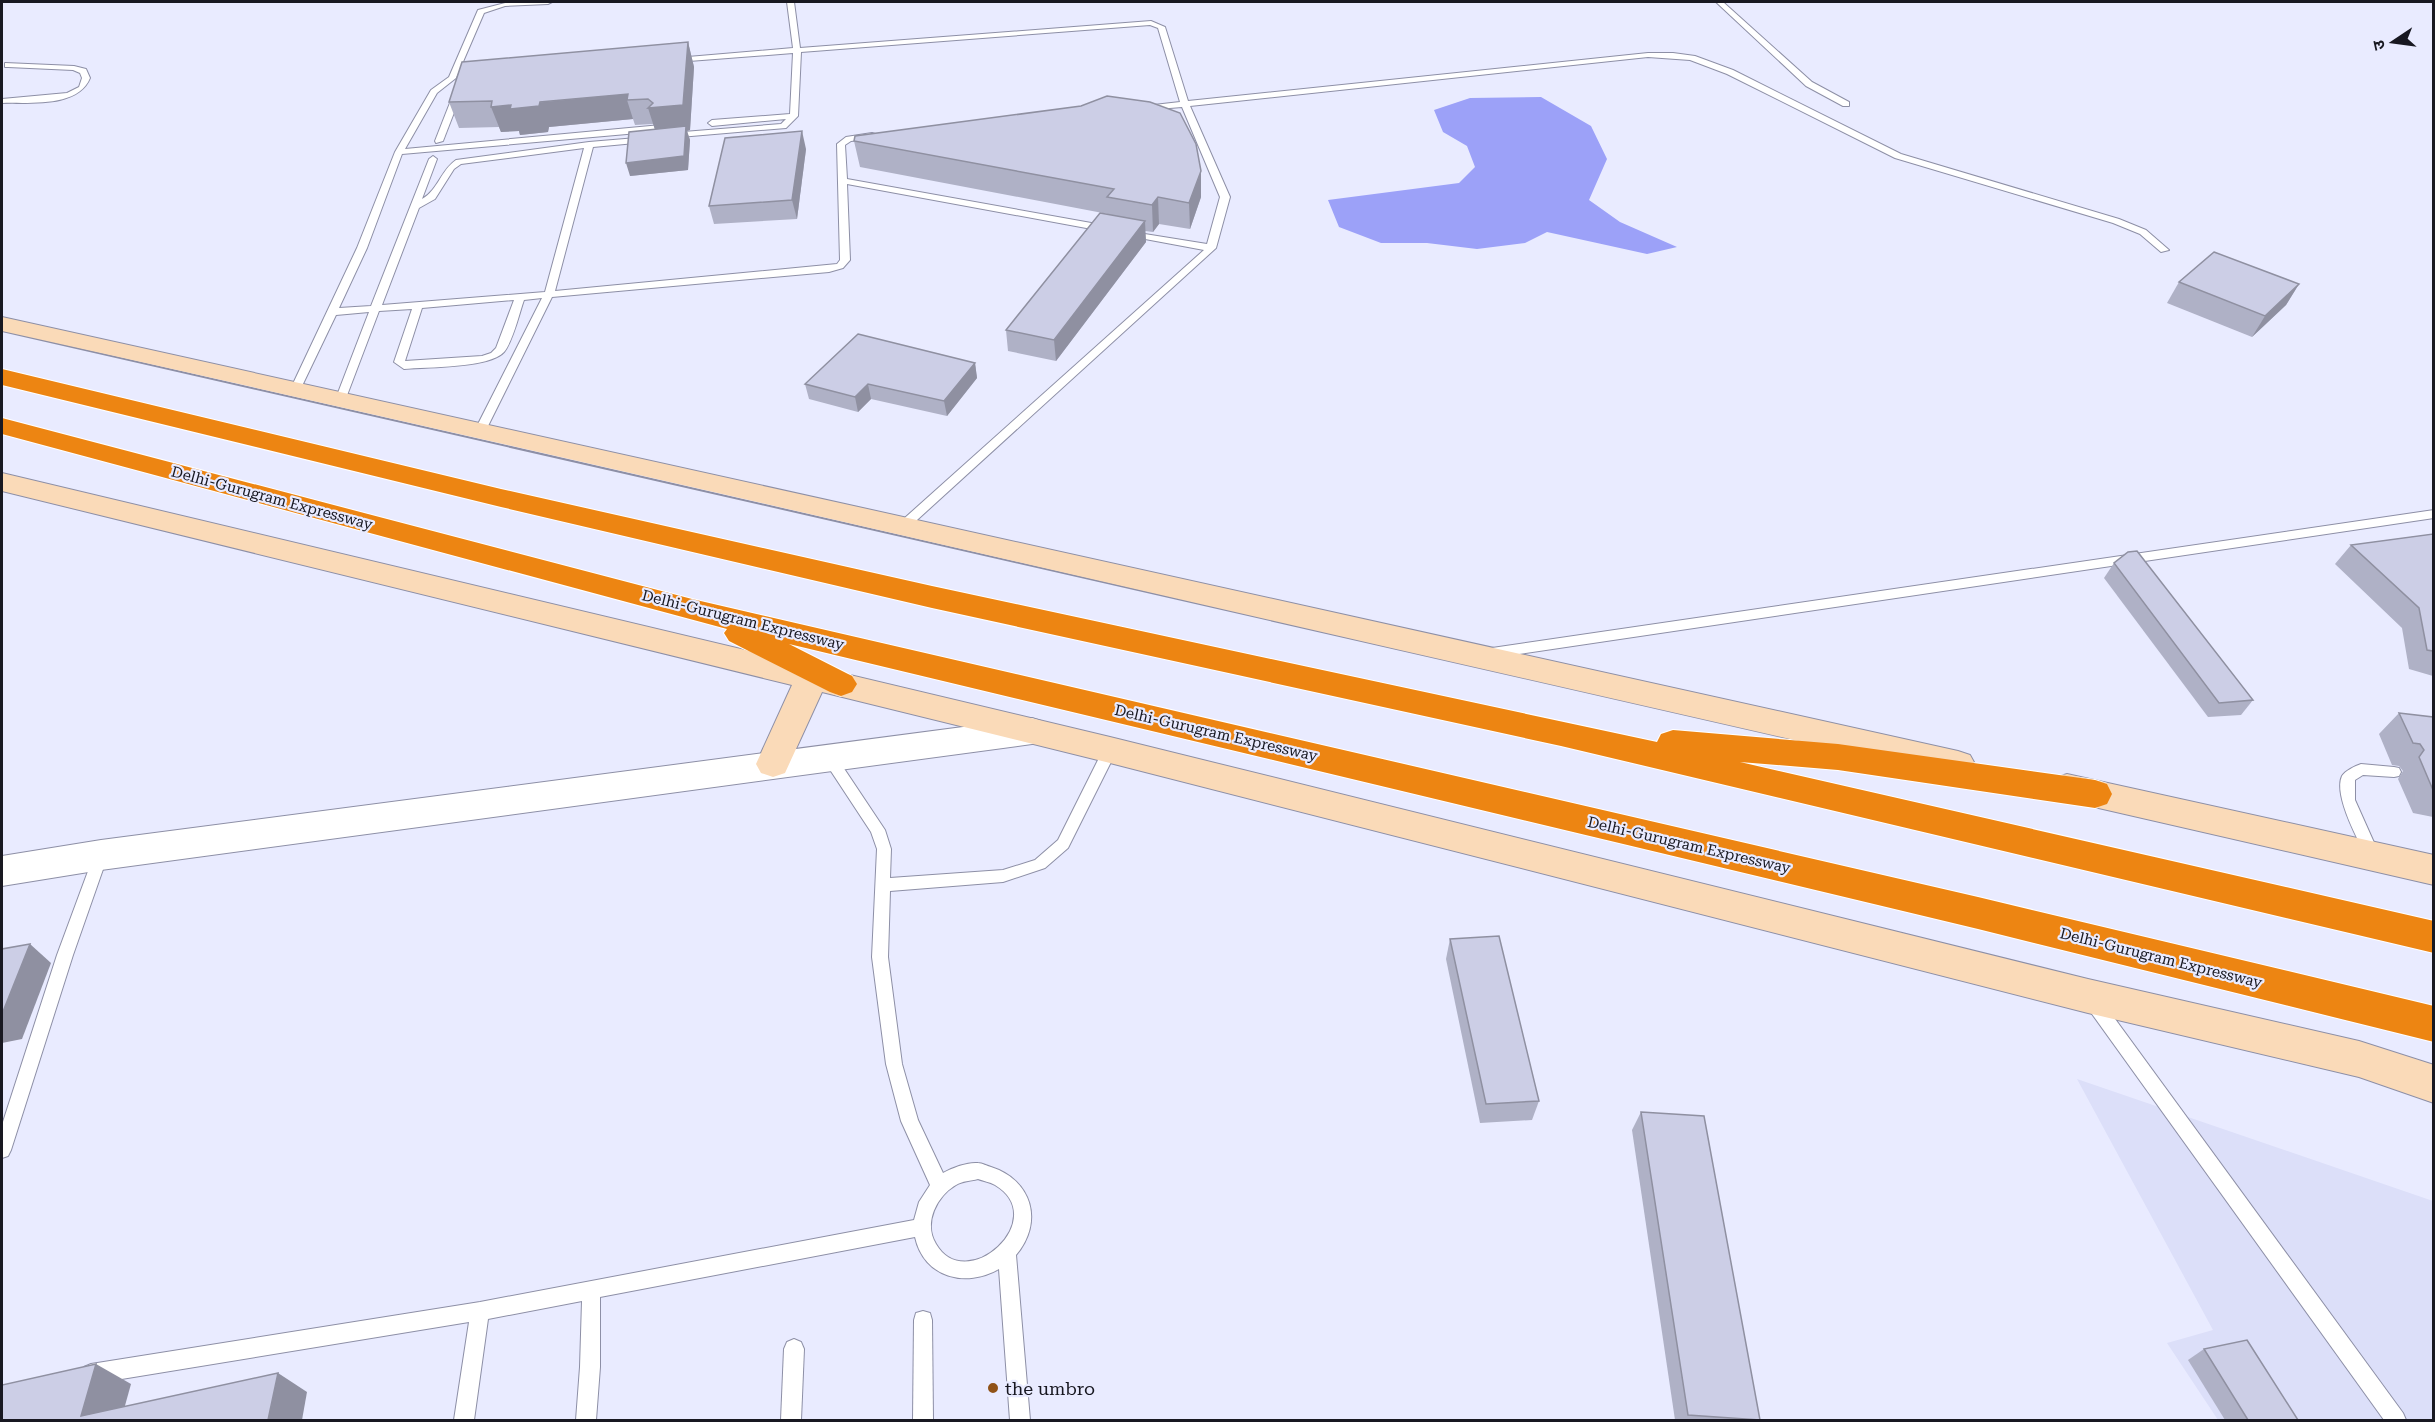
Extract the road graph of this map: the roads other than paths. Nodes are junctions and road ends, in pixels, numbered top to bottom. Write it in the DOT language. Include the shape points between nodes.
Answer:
graph roads {
  1 [pos="548,2"];
  2 [pos="790,2"];
  3 [pos="1719,2"];
  4 [pos="797,51"];
  5 [pos="666,61"];
  6 [pos="4,68"];
  7 [pos="464,77"];
  8 [pos="452,79"];
  9 [pos="2,101"];
  10 [pos="1185,104"];
  11 [pos="1846,104"];
  12 [pos="1138,109"];
  13 [pos="794,116"];
  14 [pos="877,135"];
  15 [pos="439,141"];
  16 [pos="589,145"];
  17 [pos="399,152"];
  18 [pos="433,159"];
  19 [pos="844,181"];
  20 [pos="414,207"];
  21 [pos="1211,248"];
  22 [pos="2164,250"];
  23 [pos="549,294"];
  24 [pos="520,297"];
  25 [pos="418,306"];
  26 [pos="374,309"];
  27 [pos="332,312"];
  28 [pos="2,324"];
  29 [pos="2,377"];
  30 [pos="296,388"];
  31 [pos="341,398"];
  32 [pos="2,426"];
  33 [pos="481,430"];
  34 [pos="2,483"];
  35 [pos="2433,514"];
  36 [pos="902,527"];
  37 [pos="692,610"];
  38 [pos="1469,657"];
  39 [pos="826,681"];
  40 [pos="1032,731"];
  41 [pos="1561,734"];
  42 [pos="1110,750"];
  43 [pos="828,756"];
  44 [pos="773,764"];
  45 [pos="2394,772"];
  46 [pos="2096,794"];
  47 [pos="101,855"];
  48 [pos="2373,856"];
  49 [pos="2433,870"];
  50 [pos="2,871"];
  51 [pos="882,885"];
  52 [pos="2433,937"];
  53 [pos="2088,996"];
  54 [pos="2433,1024"];
  55 [pos="2433,1084"];
  56 [pos="2,1150"];
  57 [pos="940,1187"];
  58 [pos="922,1227"];
  59 [pos="1007,1255"];
  60 [pos="591,1290"];
  61 [pos="480,1311"];
  62 [pos="923,1320"];
  63 [pos="794,1349"];
  64 [pos="72,1378"];
  65 [pos="464,1420"];
  66 [pos="586,1420"];
  67 [pos="791,1420"];
  68 [pos="923,1420"];
  69 [pos="1020,1420"];
  70 [pos="2396,1420"];
  1 -- 8 [label="lane" via="501,5 481,12"];
  2 -- 4 [label="lane"];
  3 -- 11 [label="lane" via="1809,84"];
  4 -- 5 [label="lane"];
  4 -- 10 [label="lane" via="1151,23 1161,27"];
  4 -- 13 [label="lane"];
  6 -- 9 [label="lane" via="74,68 83,71 86,78 82,88 69,96"];
  7 -- 8 [label="lane"];
  8 -- 15 [label="lane" via="459,87"];
  8 -- 17 [label="lane" via="434,92"];
  10 -- 12 [label="lane"];
  10 -- 21 [label="lane" via="1224,197"];
  10 -- 22 [label="lane" via="1673,55 1730,72 1898,156 2116,220 2143,232"];
  13 -- 16 [label="lane" via="783,126"];
  13 -- 17 [label="lane"];
  14 -- 19 [label="lane" via="842,142"];
  16 -- 20 [label="lane" via="459,162 451,167 432,197"];
  16 -- 23 [label="lane"];
  17 -- 27 [label="lane"];
  18 -- 20 [label="lane"];
  19 -- 21 [label="lane"];
  19 -- 23 [label="lane" via="845,260 840,266"];
  20 -- 26 [label="lane"];
  21 -- 36 [label="lane"];
  23 -- 24 [label="lane"];
  23 -- 33 [label="lane"];
  24 -- 25 [label="lane"];
  24 -- 25 [label="lane" via="501,349 495,355 404,366 399,362"];
  25 -- 26 [label="lane"];
  26 -- 27 [label="lane"];
  26 -- 31 [label="lane"];
  27 -- 30 [label="lane"];
  28 -- 30 [label="main road"];
  29 -- 41 [label="highway" via="932,597"];
  30 -- 31 [label="main road"];
  31 -- 33 [label="main road"];
  32 -- 37 [label="highway, Delhi-Gurugram Expressway"];
  33 -- 36 [label="main road"];
  34 -- 39 [label="main road"];
  35 -- 38 [label="lane"];
  36 -- 38 [label="main road"];
  37 -- 39 [label="highway"];
  37 -- 54 [label="highway, Delhi-Gurugram Expressway"];
  38 -- 46 [label="main road"];
  39 -- 40 [label="main road"];
  39 -- 44 [label="main road"];
  40 -- 42 [label="main road"];
  40 -- 43 [label="street"];
  41 -- 46 [label="highway" via="1838,757"];
  41 -- 52 [label="highway"];
  42 -- 51 [label="lane" via="1063,843 1040,864 1003,876"];
  42 -- 53 [label="main road"];
  43 -- 44 [label="street"];
  43 -- 51 [label="lane" via="878,830 884,849"];
  44 -- 47 [label="street"];
  45 -- 48 [label="lane" via="2361,769 2348,778 2348,800"];
  46 -- 48 [label="main road"];
  47 -- 50 [label="street"];
  47 -- 56 [label="lane"];
  48 -- 49 [label="main road"];
  51 -- 57 [label="lane" via="880,957 894,1064 910,1121"];
  53 -- 55 [label="main road" via="2359,1059"];
  53 -- 70 [label="lane"];
  57 -- 58 [label="lane" via="927,1205"];
  57 -- 59 [label="lane" via="962,1173 978,1171 993,1173 1016,1190 1023,1222"];
  58 -- 59 [label="lane" via="928,1252 956,1270 991,1265"];
  58 -- 60 [label="lane"];
  59 -- 69 [label="lane"];
  60 -- 61 [label="lane"];
  60 -- 66 [label="lane"];
  61 -- 64 [label="lane"];
  61 -- 65 [label="lane"];
  62 -- 68 [label="lane"];
  63 -- 67 [label="lane"];
}
